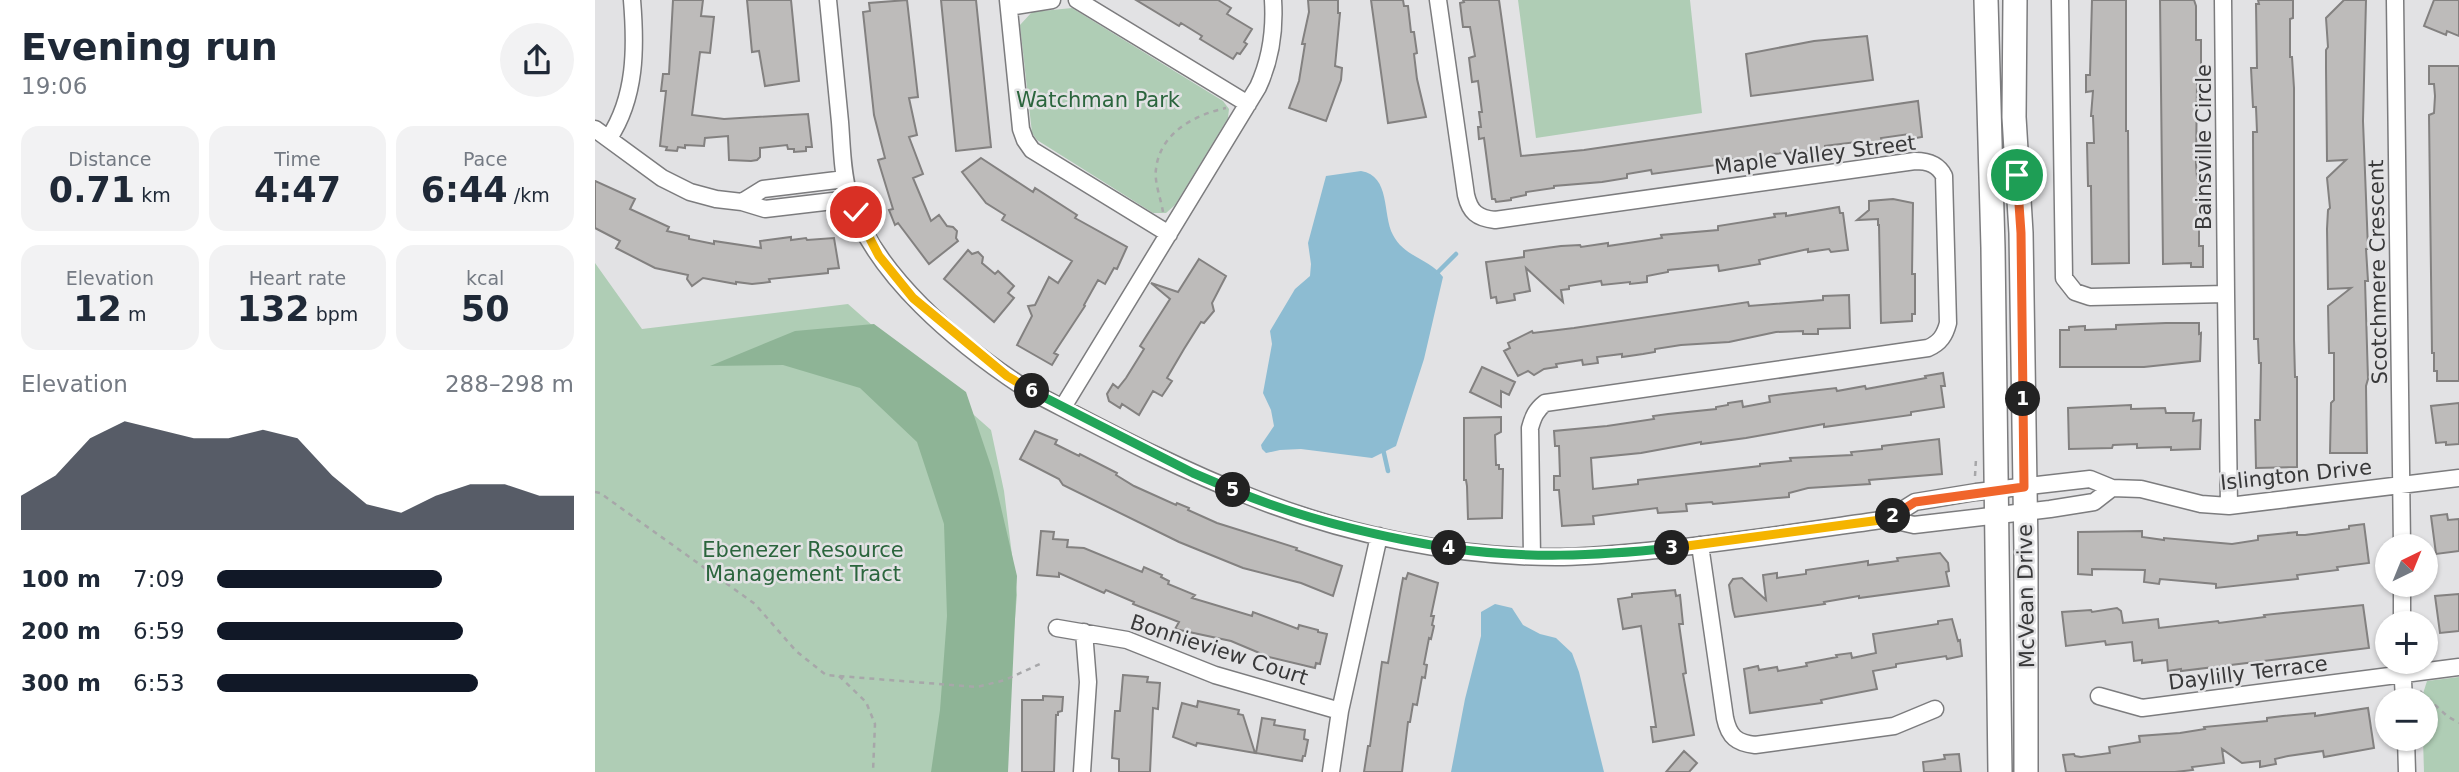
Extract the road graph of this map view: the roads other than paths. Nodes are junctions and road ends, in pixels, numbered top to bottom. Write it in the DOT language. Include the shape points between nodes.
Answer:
graph roads {
  1 [pos="632,0"];
  2 [pos="828,0"];
  3 [pos="1052,0"];
  4 [pos="1077,0"];
  5 [pos="1273,0"];
  6 [pos="1438,0"];
  7 [pos="1986,0"];
  8 [pos="2015,0"];
  9 [pos="2060,0"];
  10 [pos="2223,0"];
  11 [pos="2395,0"];
  12 [pos="1008,3"];
  13 [pos="1248,104"];
  14 [pos="602,134"];
  15 [pos="845,179"];
  16 [pos="850,199"];
  17 [pos="742,202"];
  18 [pos="1169,234"];
  19 [pos="2226,295"];
  20 [pos="1063,408"];
  21 [pos="2459,478"];
  22 [pos="2401,486"];
  23 [pos="2024,487"];
  24 [pos="2112,488"];
  25 [pos="1996,490"];
  26 [pos="2229,506"];
  27 [pos="2025,512"];
  28 [pos="1996,515"];
  29 [pos="1888,519"];
  30 [pos="2402,534"];
  31 [pos="1379,536"];
  32 [pos="1700,545"];
  33 [pos="1532,556"];
  34 [pos="1057,628"];
  35 [pos="1084,632"];
  36 [pos="2438,667"];
  37 [pos="2459,667"];
  38 [pos="2375,672"];
  39 [pos="2099,696"];
  40 [pos="1935,709"];
  41 [pos="1340,711"];
  42 [pos="2406,751"];
  43 [pos="1083,772"];
  44 [pos="1331,772"];
  45 [pos="2000,772"];
  46 [pos="2026,772"];
  47 [pos="2407,772"];
  1 -- 14 [label="street" via="635,40 630,88 622,116"];
  2 -- 15 [label="street"];
  3 -- 12 [label="street"];
  4 -- 13 [label="street"];
  5 -- 13 [label="street" via="1269,58"];
  6 -- 33 [label="street, Maple Valley Street" via="1466,195 1477,216 1495,220 1915,161 1935,165 1944,176 1948,323 1937,344 1545,403 1530,428"];
  7 -- 25 [label="main road, McVean Drive"];
  8 -- 23 [label="main road, McVean Drive"];
  9 -- 19 [label="street" via="2064,278 2075,292 2090,297"];
  10 -- 19 [label="street, Bainsville Circle"];
  11 -- 22 [label="street, Scotchmere Crescent"];
  12 -- 18 [label="street" via="1025,140 1033,150"];
  13 -- 18 [label="street"];
  14 -- 17 [label="street" via="662,178 690,192"];
  15 -- 16 [label="street"];
  15 -- 17 [label="street" via="763,189"];
  16 -- 17 [label="street" via="765,209"];
  16 -- 20 [label="street" via="879,256 913,298 1007,376"];
  18 -- 20 [label="street"];
  19 -- 26 [label="street, Bainsville Circle"];
  20 -- 31 [label="street" via="1253,498"];
  21 -- 22 [label="street"];
  22 -- 26 [label="street, Islington Drive"];
  22 -- 30 [label="street, Scotchmere Crescent"];
  23 -- 24 [label="street, Islington Drive" via="2090,479"];
  23 -- 25 [label="street, Islington Drive"];
  23 -- 27 [label="main road, McVean Drive"];
  24 -- 26 [label="street, Islington Drive"];
  24 -- 27 [label="street" via="2094,502"];
  25 -- 28 [label="main road, McVean Drive"];
  25 -- 29 [label="street, Islington Drive" via="1915,502"];
  27 -- 28 [label="street"];
  27 -- 46 [label="main road, McVean Drive"];
  28 -- 29 [label="street" via="1913,525"];
  28 -- 45 [label="main road, McVean Drive"];
  29 -- 32 [label="street"];
  31 -- 33 [label="street"];
  31 -- 41 [label="street"];
  32 -- 33 [label="street" via="1609,555"];
  32 -- 40 [label="street" via="1727,731 1735,739 1755,746 1895,726"];
  34 -- 35 [label="street, Bonnieview Court"];
  35 -- 41 [label="street, Bonnieview Court" via="1128,640 1215,675"];
  35 -- 43 [label="street" via="1088,682"];
  36 -- 37 [label="street, Daylilly Terrace"];
  38 -- 39 [label="street, Daylilly Terrace" via="2141,708"];
  41 -- 44 [label="street"];
  42 -- 47 [label="street"];
}
